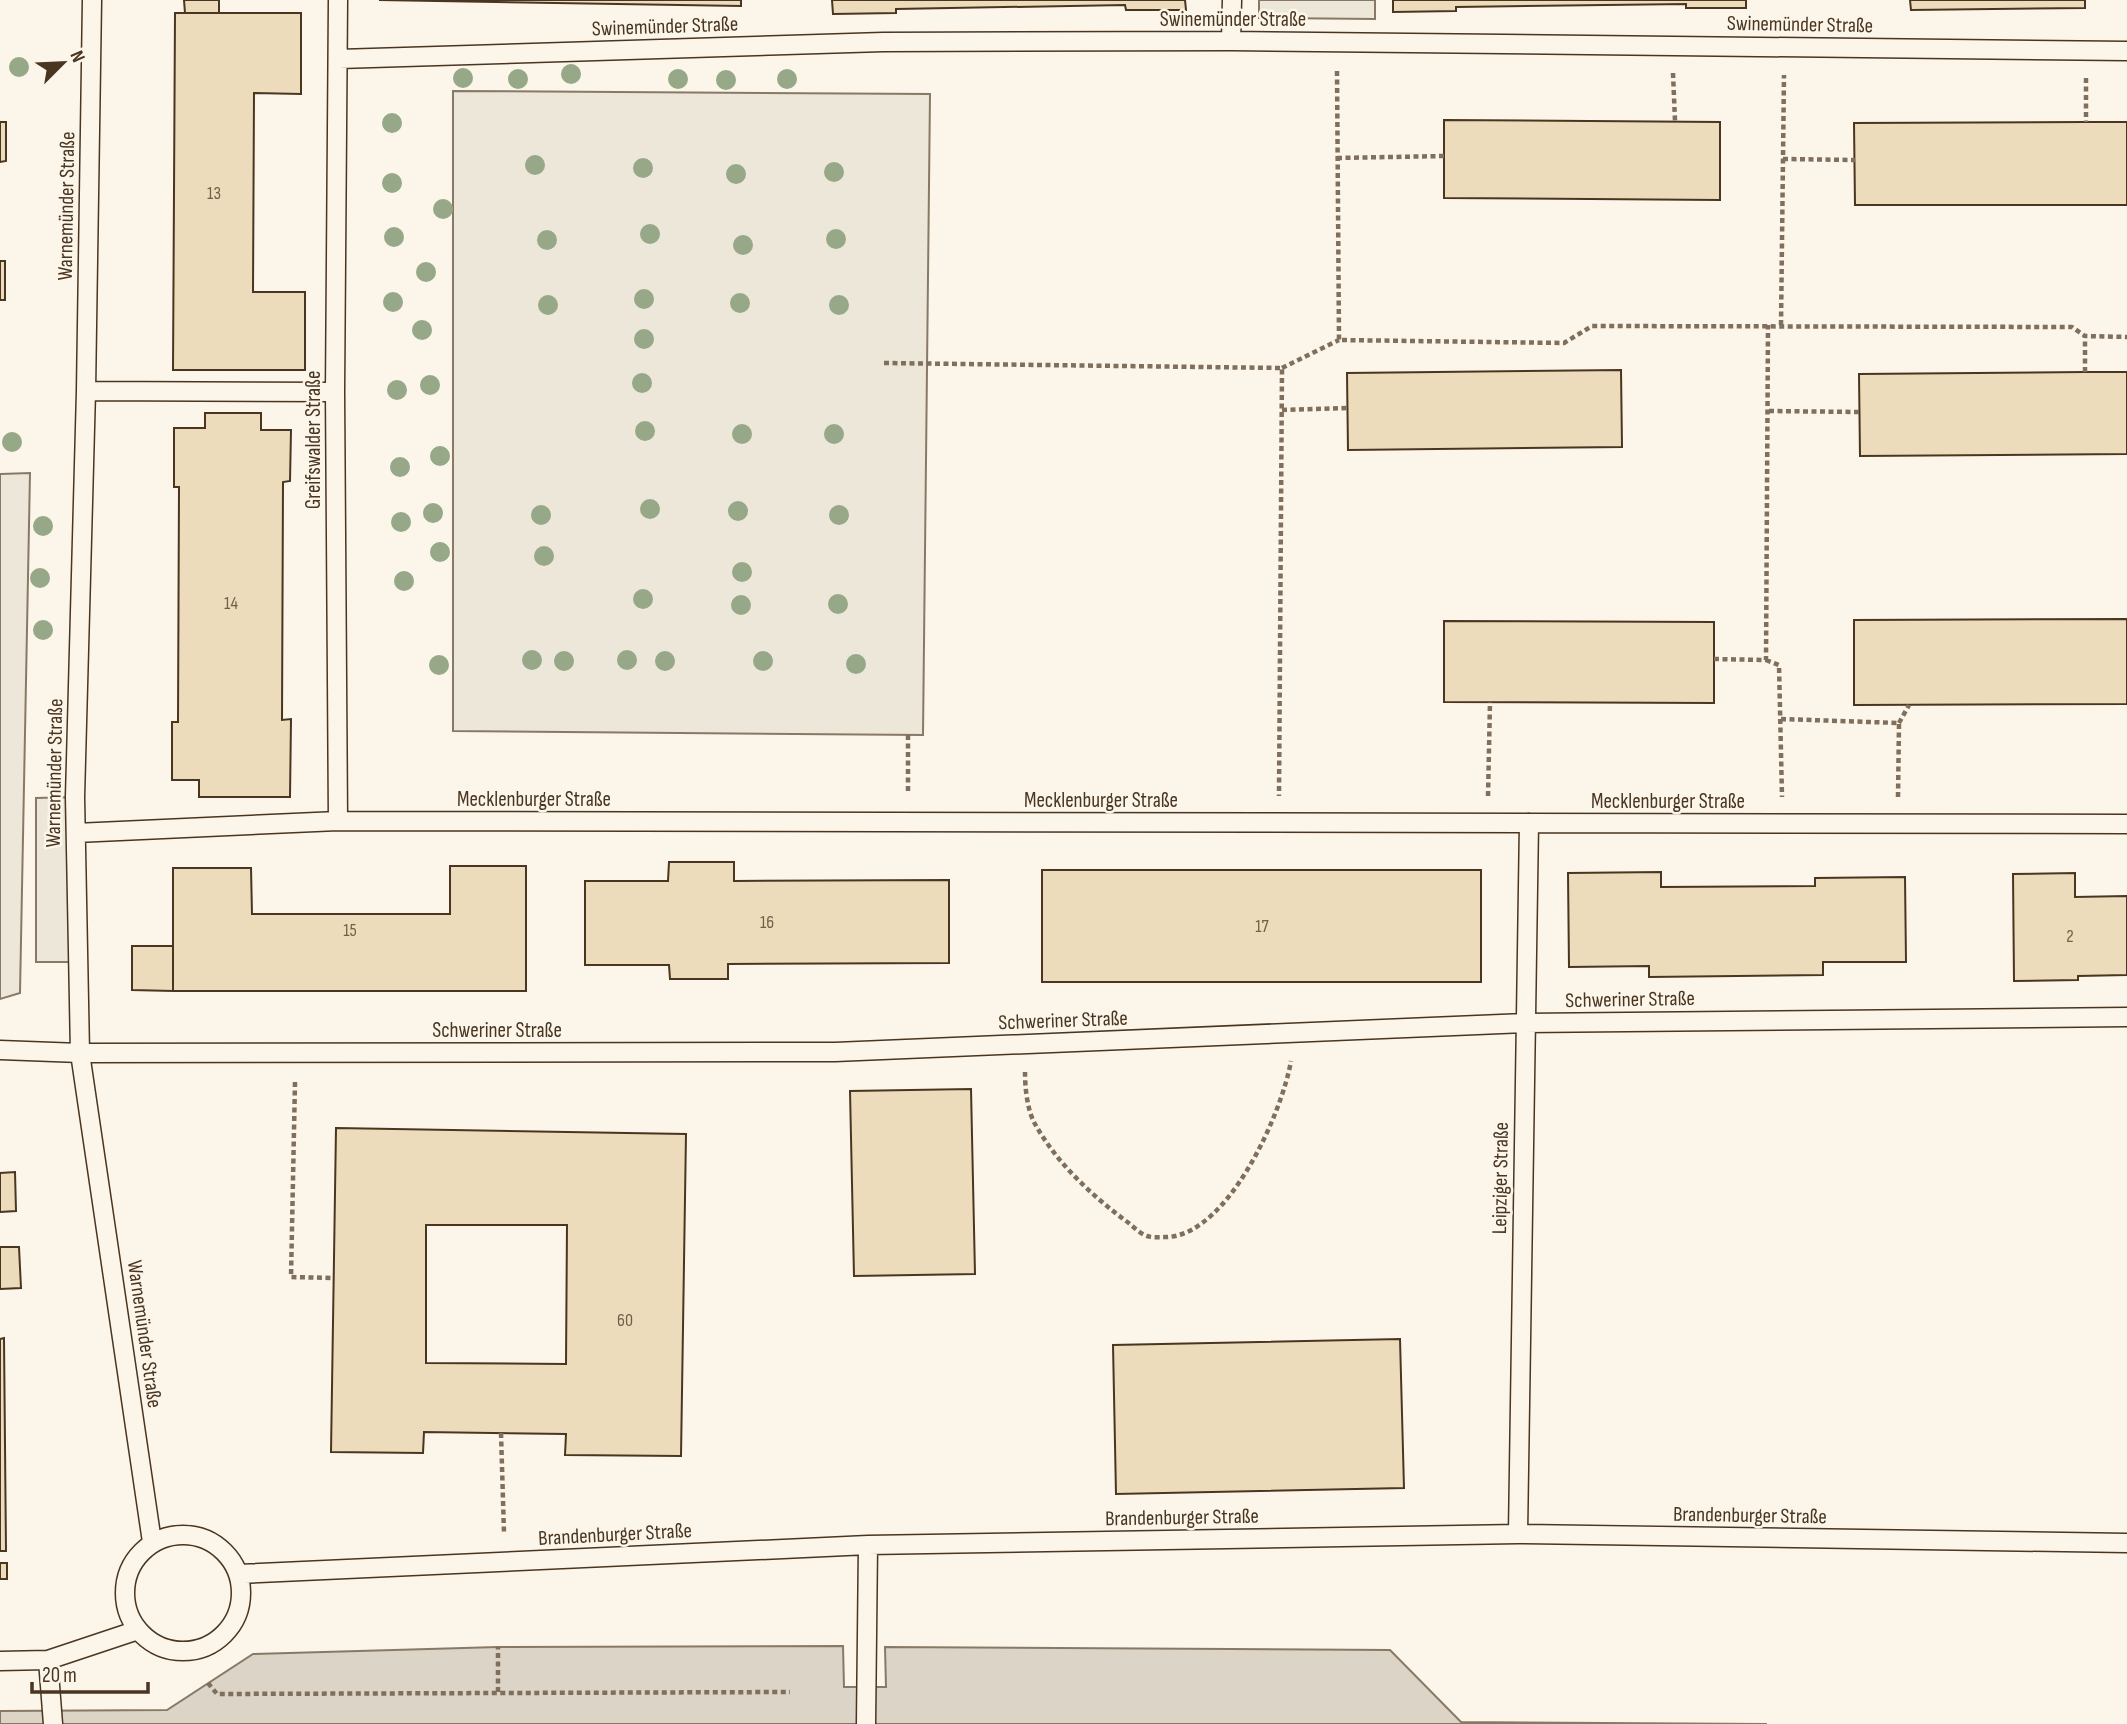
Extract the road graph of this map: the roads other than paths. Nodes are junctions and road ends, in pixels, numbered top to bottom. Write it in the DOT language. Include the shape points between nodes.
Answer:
graph roads {
  1 [pos="92,0"];
  2 [pos="338,0"];
  3 [pos="1232,0"];
  4 [pos="1231,41"];
  5 [pos="2127,51"];
  6 [pos="339,59"];
  7 [pos="86,391"];
  8 [pos="335,392"];
  9 [pos="338,821"];
  10 [pos="1529,823"];
  11 [pos="2127,824"];
  12 [pos="76,833"];
  13 [pos="2127,1017"];
  14 [pos="1525,1023"];
  15 [pos="0,1050"];
  16 [pos="80,1053"];
  17 [pos="1518,1534"];
  18 [pos="152,1542"];
  19 [pos="2127,1543"];
  20 [pos="868,1545"];
  21 [pos="239,1574"];
  22 [pos="138,1630"];
  23 [pos="48,1660"];
  24 [pos="0,1661"];
  25 [pos="53,1724"];
  26 [pos="866,1724"];
  1 -- 7 [label="lane, Warnemünder Straße"];
  2 -- 6 [label="lane, Greifswalder Straße"];
  3 -- 4 [label="lane"];
  4 -- 5 [label="lane, Swinemünder Straße"];
  4 -- 6 [label="lane, Swinemünder Straße" via="883,42"];
  6 -- 8 [label="lane, Greifswalder Straße"];
  7 -- 8 [label="lane"];
  7 -- 12 [label="lane, Warnemünder Straße"];
  8 -- 9 [label="lane, Greifswalder Straße"];
  9 -- 10 [label="lane, Mecklenburger Straße"];
  9 -- 12 [label="lane, Mecklenburger Straße"];
  10 -- 11 [label="lane, Mecklenburger Straße"];
  10 -- 14 [label="lane, Leipziger Straße"];
  12 -- 16 [label="lane, Warnemünder Straße"];
  13 -- 14 [label="lane, Schweriner Straße"];
  14 -- 16 [label="lane, Schweriner Straße" via="835,1052"];
  14 -- 17 [label="lane, Leipziger Straße"];
  15 -- 16 [label="lane, Schweriner Straße"];
  16 -- 18 [label="lane, Warnemünder Straße"];
  17 -- 19 [label="lane, Brandenburger Straße"];
  17 -- 20 [label="lane, Brandenburger Straße"];
  18 -- 21 [label="lane" via="173,1534 202,1536 225,1551"];
  18 -- 22 [label="lane" via="136,1556 124,1586 126,1606"];
  20 -- 21 [label="lane, Brandenburger Straße"];
  20 -- 26 [label="lane"];
  21 -- 22 [label="lane" via="241,1601 233,1623 209,1645 177,1651 153,1643"];
  22 -- 23 [label="lane"];
  23 -- 24 [label="lane"];
  23 -- 25 [label="lane"];
}
